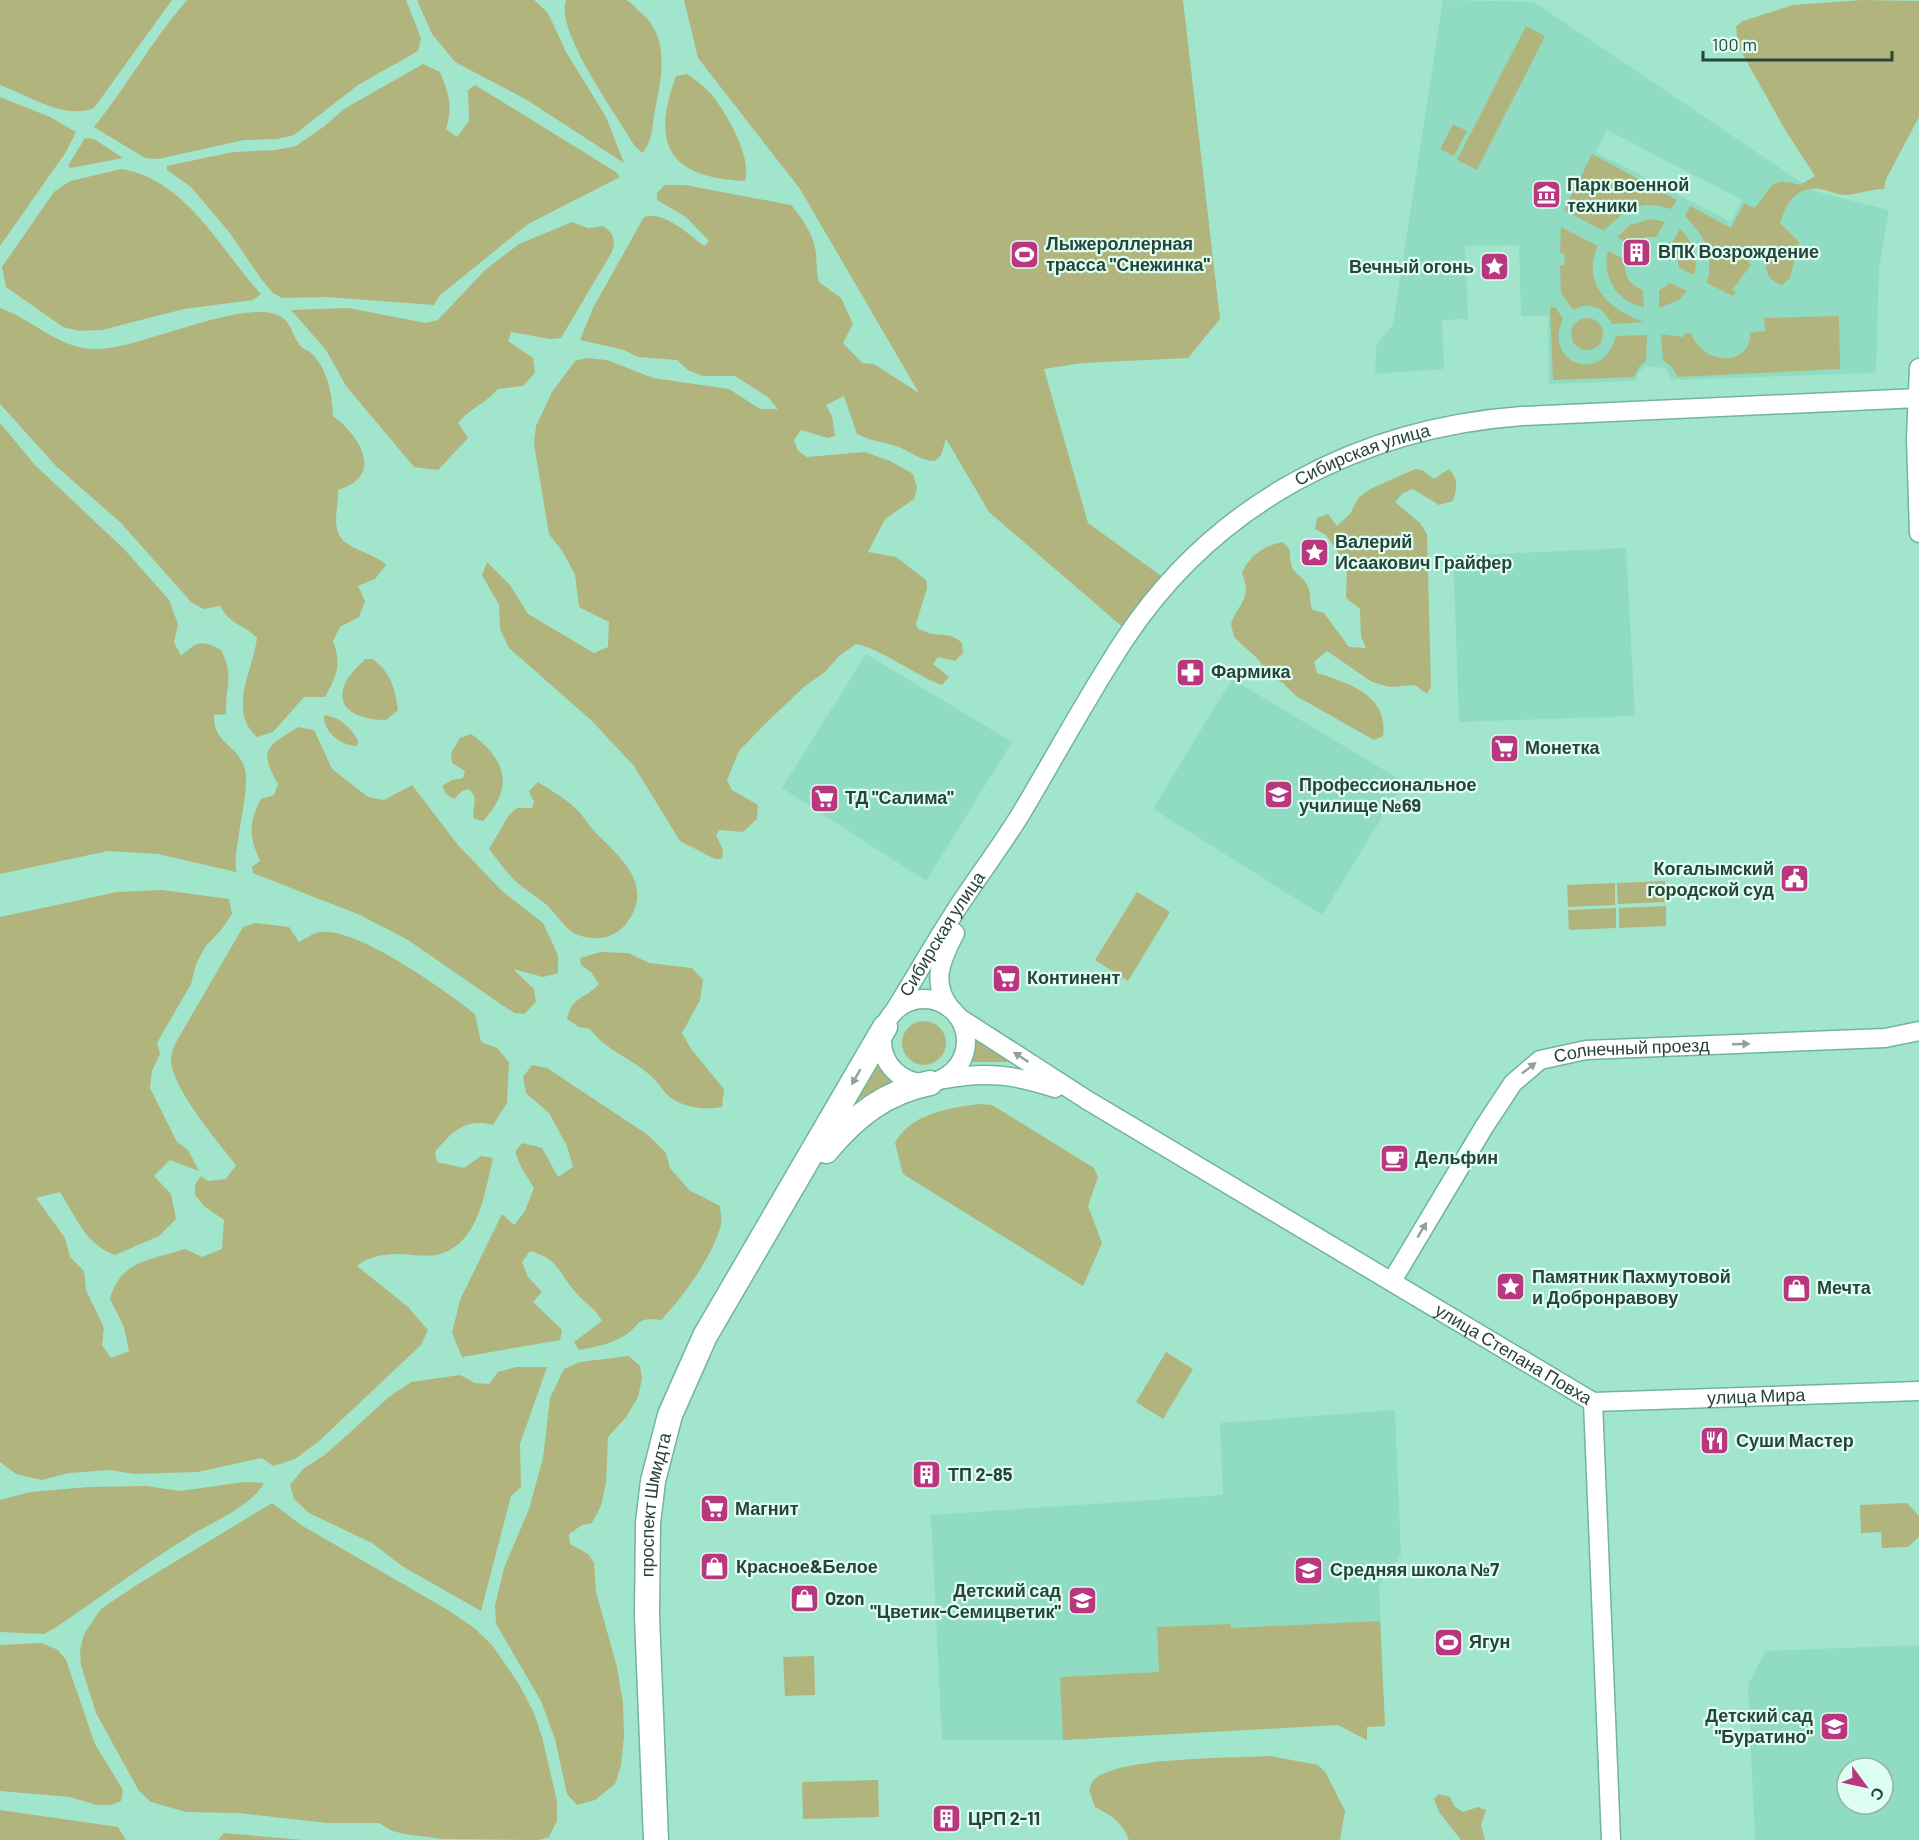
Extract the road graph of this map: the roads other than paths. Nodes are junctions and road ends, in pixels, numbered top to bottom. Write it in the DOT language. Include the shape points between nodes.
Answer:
graph roads {
  1 [pos="1919,368"];
  2 [pos="1917,398"];
  3 [pos="1919,533"];
  4 [pos="994,857"];
  5 [pos="956,1015"];
  6 [pos="889,1020"];
  7 [pos="1919,1031"];
  8 [pos="935,1081"];
  9 [pos="1088,1100"];
  10 [pos="787,1199"];
  11 [pos="1392,1281"];
  12 [pos="1919,1391"];
  13 [pos="1593,1402"];
  14 [pos="656,1840"];
  15 [pos="1611,1840"];
  1 -- 2 [label="street"];
  2 -- 3 [label="street"];
  2 -- 4 [label="street, Сибирская улица" via="1492,418 1418,431 1347,454 1271,496 1227,527 1169,582 1125,639"];
  4 -- 5 [label="street, Сибирская улица" via="940,963 939,989"];
  4 -- 6 [label="street, Сибирская улица" via="958,907"];
  5 -- 6 [label="street" via="940,1003 924,999 907,1003"];
  5 -- 8 [label="street" via="965,1032 965,1049 956,1068"];
  9 -- 5 [label="street, улица Степана Повха, one-way"];
  6 -- 8 [label="street" via="883,1048 891,1068 909,1080"];
  6 -- 10 [label="main road, проспект Шмидта, one-way"];
  11 -- 7 [label="street, Солнечный проезд, one-way" via="1513,1083 1540,1060 1586,1050 1885,1038"];
  8 -- 9 [label="street, улица Степана Повха" via="976,1073 1007,1074"];
  8 -- 10 [label="main road, проспект Шмидта" via="900,1091 858,1116"];
  9 -- 11 [label="street, улица Степана Повха"];
  10 -- 14 [label="main road, проспект Шмидта" via="692,1362 670,1415 653,1481 646,1605"];
  11 -- 13 [label="street, улица Степана Повха"];
  12 -- 13 [label="street, улица Мира"];
  13 -- 15 [label="street, улица Степана Повха"];
}
